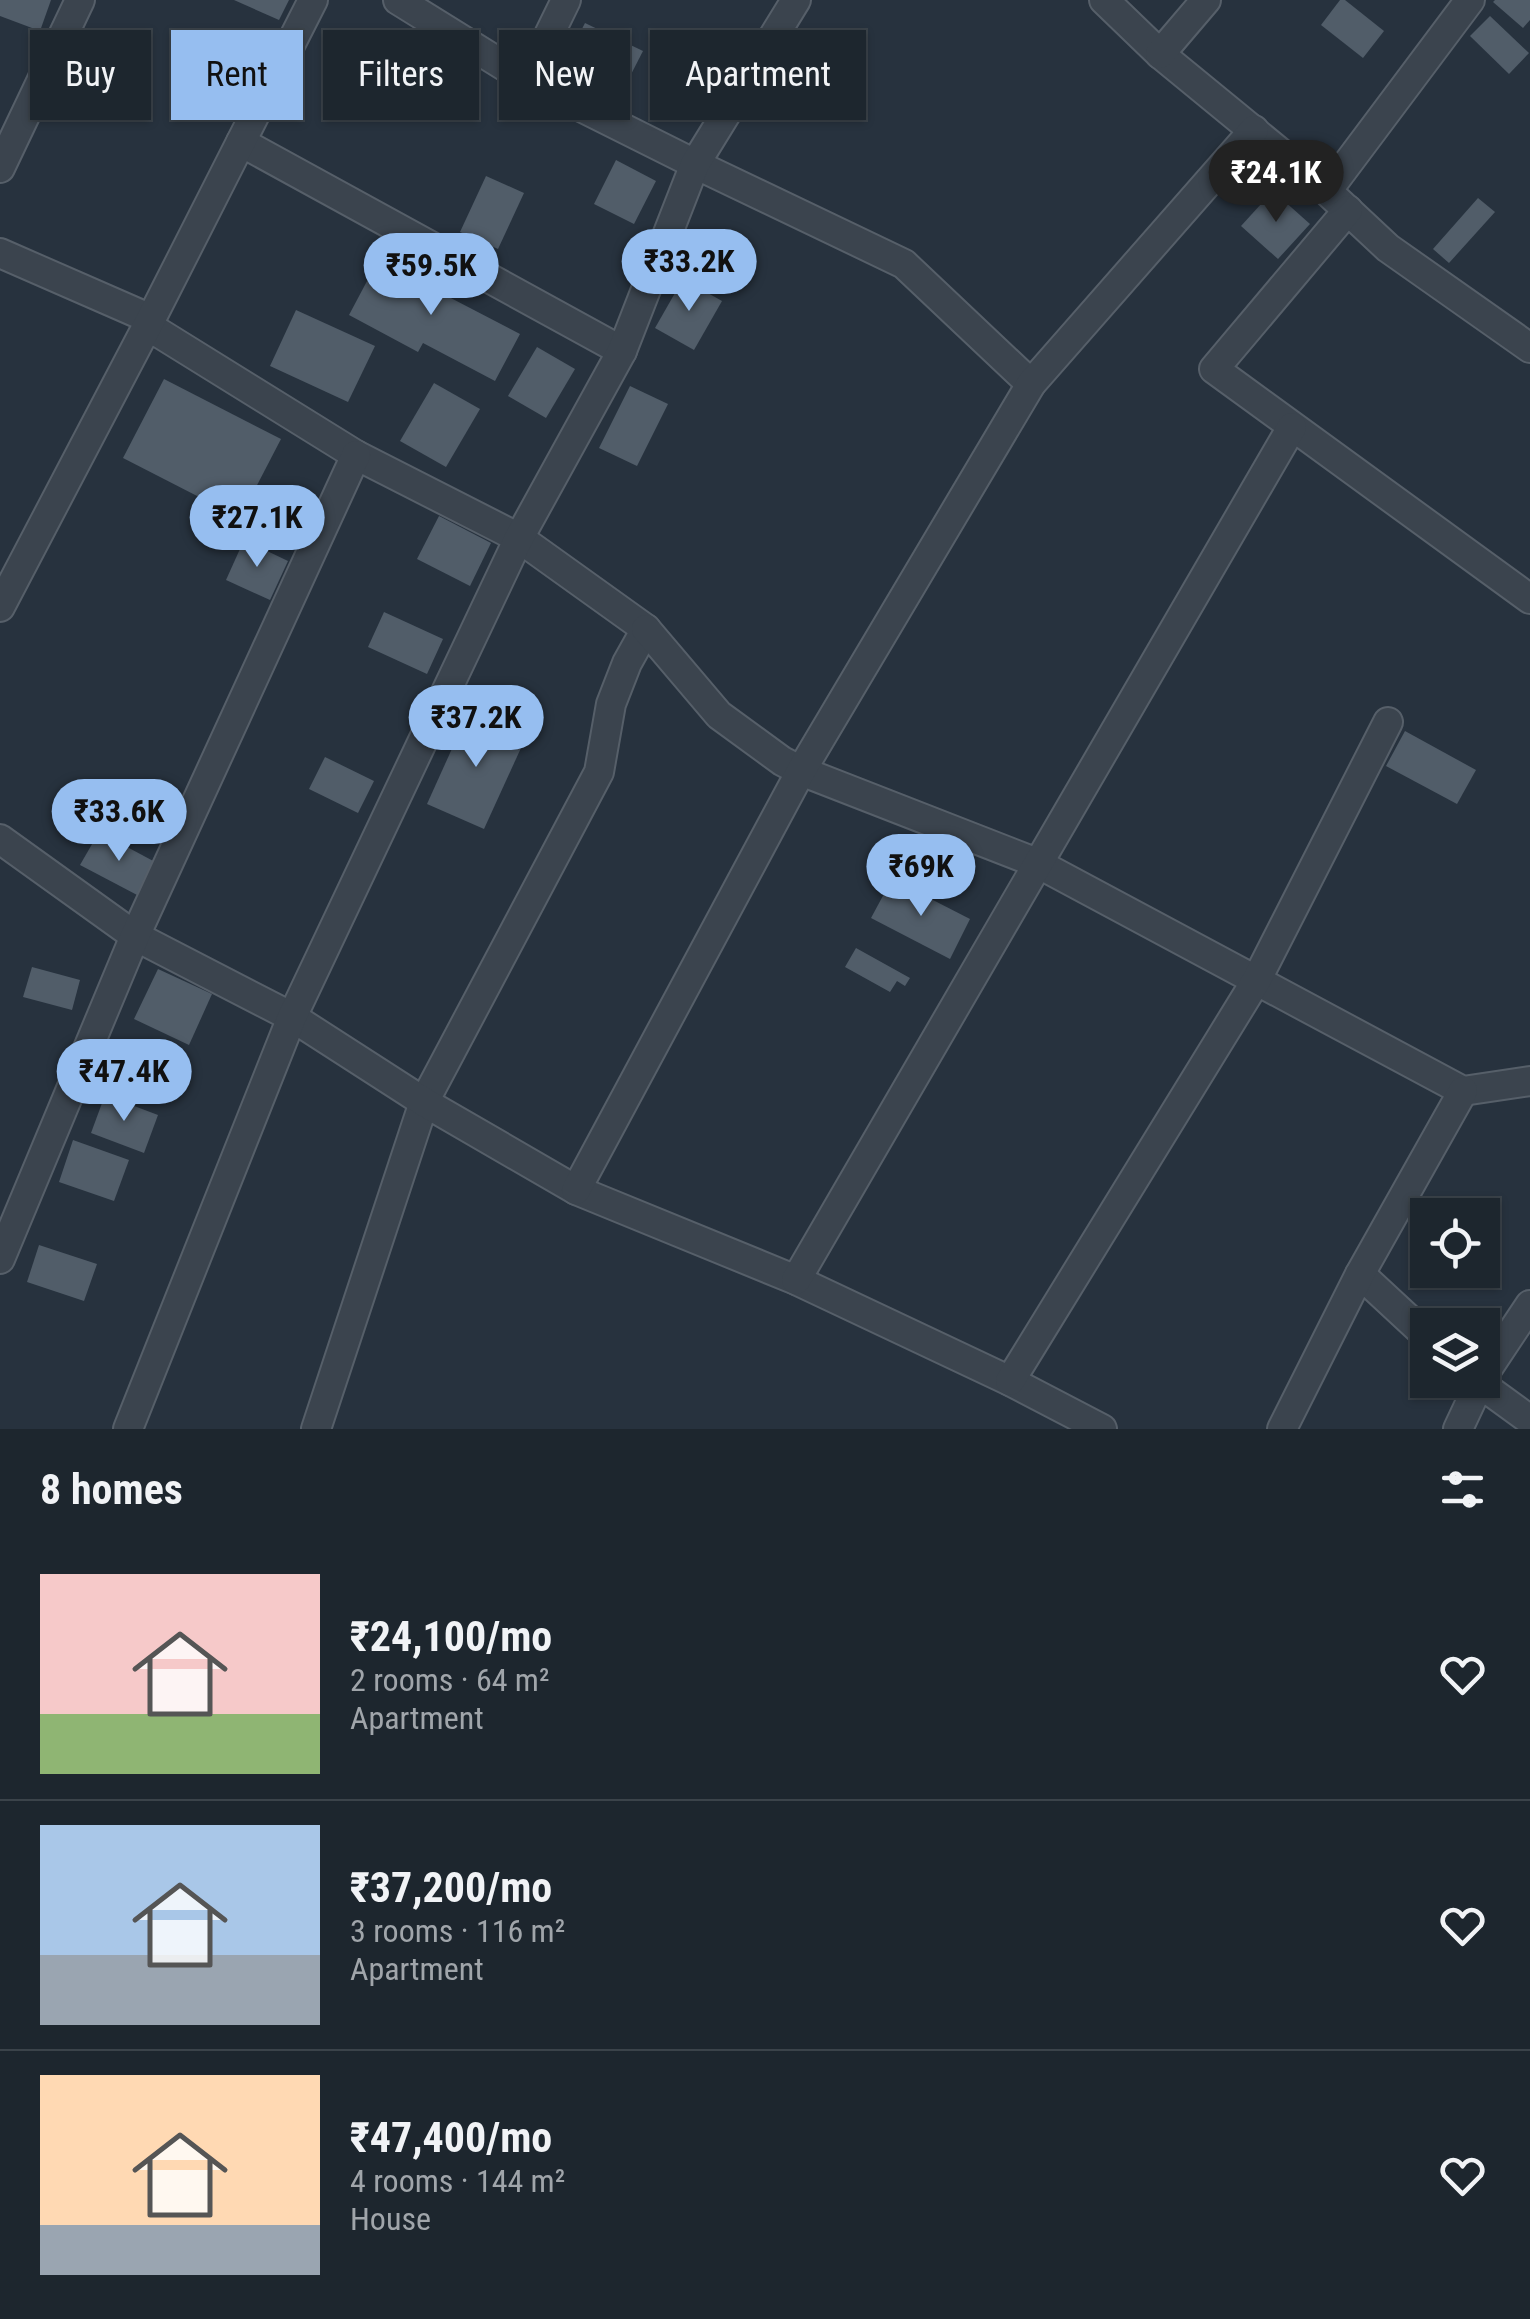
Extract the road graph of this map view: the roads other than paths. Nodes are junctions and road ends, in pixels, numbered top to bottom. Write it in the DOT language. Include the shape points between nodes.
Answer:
graph roads {
  1 [pos="80,0"];
  2 [pos="313,0"];
  3 [pos="398,0"];
  4 [pos="566,0"];
  5 [pos="796,0"];
  6 [pos="1104,0"];
  7 [pos="1206,0"];
  8 [pos="1470,0"];
  9 [pos="551,30"];
  10 [pos="1160,54"];
  11 [pos="499,63"];
  12 [pos="607,120"];
  13 [pos="1254,130"];
  14 [pos="241,142"];
  15 [pos="695,164"];
  16 [pos="0,168"];
  17 [pos="1338,200"];
  18 [pos="0,253"];
  19 [pos="150,322"];
  20 [pos="1530,348"];
  21 [pos="622,351"];
  22 [pos="1031,384"];
  23 [pos="1292,427"];
  24 [pos="356,455"];
  25 [pos="519,538"];
  26 [pos="1530,599"];
  27 [pos="0,607"];
  28 [pos="646,628"];
  29 [pos="1388,722"];
  30 [pos="801,771"];
  31 [pos="0,838"];
  32 [pos="1037,862"];
  33 [pos="135,936"];
  34 [pos="1256,980"];
  35 [pos="292,1017"];
  36 [pos="1530,1081"];
  37 [pos="1463,1091"];
  38 [pos="424,1102"];
  39 [pos="576,1190"];
  40 [pos="0,1259"];
  41 [pos="1360,1274"];
  42 [pos="796,1280"];
  43 [pos="1530,1305"];
  44 [pos="1410,1320"];
  45 [pos="1500,1349"];
  46 [pos="1010,1381"];
  47 [pos="1500,1396"];
  48 [pos="1471,1398"];
  49 [pos="1530,1420"];
  50 [pos="128,1429"];
  51 [pos="316,1429"];
  52 [pos="1102,1429"];
  53 [pos="1282,1429"];
  54 [pos="1458,1429"];
  1 -- 16 [label="street"];
  2 -- 14 [label="street"];
  3 -- 11 [label="street"];
  4 -- 9 [label="street"];
  5 -- 15 [label="street"];
  6 -- 10 [label="street"];
  7 -- 10 [label="street"];
  8 -- 17 [label="street"];
  10 -- 13 [label="street"];
  12 -- 15 [label="street"];
  13 -- 17 [label="street"];
  13 -- 22 [label="street"];
  14 -- 19 [label="street"];
  14 -- 21 [label="street"];
  15 -- 21 [label="street"];
  15 -- 22 [label="street" via="904,264"];
  17 -- 20 [label="street" via="1388,248"];
  17 -- 23 [label="street" via="1214,369"];
  18 -- 19 [label="street"];
  19 -- 24 [label="street"];
  19 -- 27 [label="street"];
  21 -- 25 [label="street"];
  22 -- 30 [label="street"];
  23 -- 26 [label="street"];
  23 -- 32 [label="street"];
  24 -- 25 [label="street"];
  24 -- 33 [label="street"];
  25 -- 28 [label="street"];
  25 -- 35 [label="street"];
  28 -- 30 [label="street" via="719,715"];
  28 -- 38 [label="street" via="612,704 599,772"];
  29 -- 34 [label="street"];
  30 -- 32 [label="street"];
  30 -- 39 [label="street"];
  31 -- 33 [label="street"];
  32 -- 34 [label="street"];
  32 -- 42 [label="street"];
  33 -- 35 [label="street"];
  33 -- 40 [label="street"];
  34 -- 37 [label="street"];
  34 -- 46 [label="street"];
  35 -- 38 [label="street"];
  35 -- 50 [label="street"];
  36 -- 37 [label="street"];
  37 -- 41 [label="street"];
  38 -- 39 [label="street"];
  38 -- 51 [label="street"];
  39 -- 42 [label="street"];
  41 -- 44 [label="street"];
  41 -- 53 [label="street"];
  42 -- 46 [label="street"];
  43 -- 45 [label="street"];
  46 -- 52 [label="street"];
  47 -- 49 [label="street"];
  48 -- 54 [label="street"];
}
